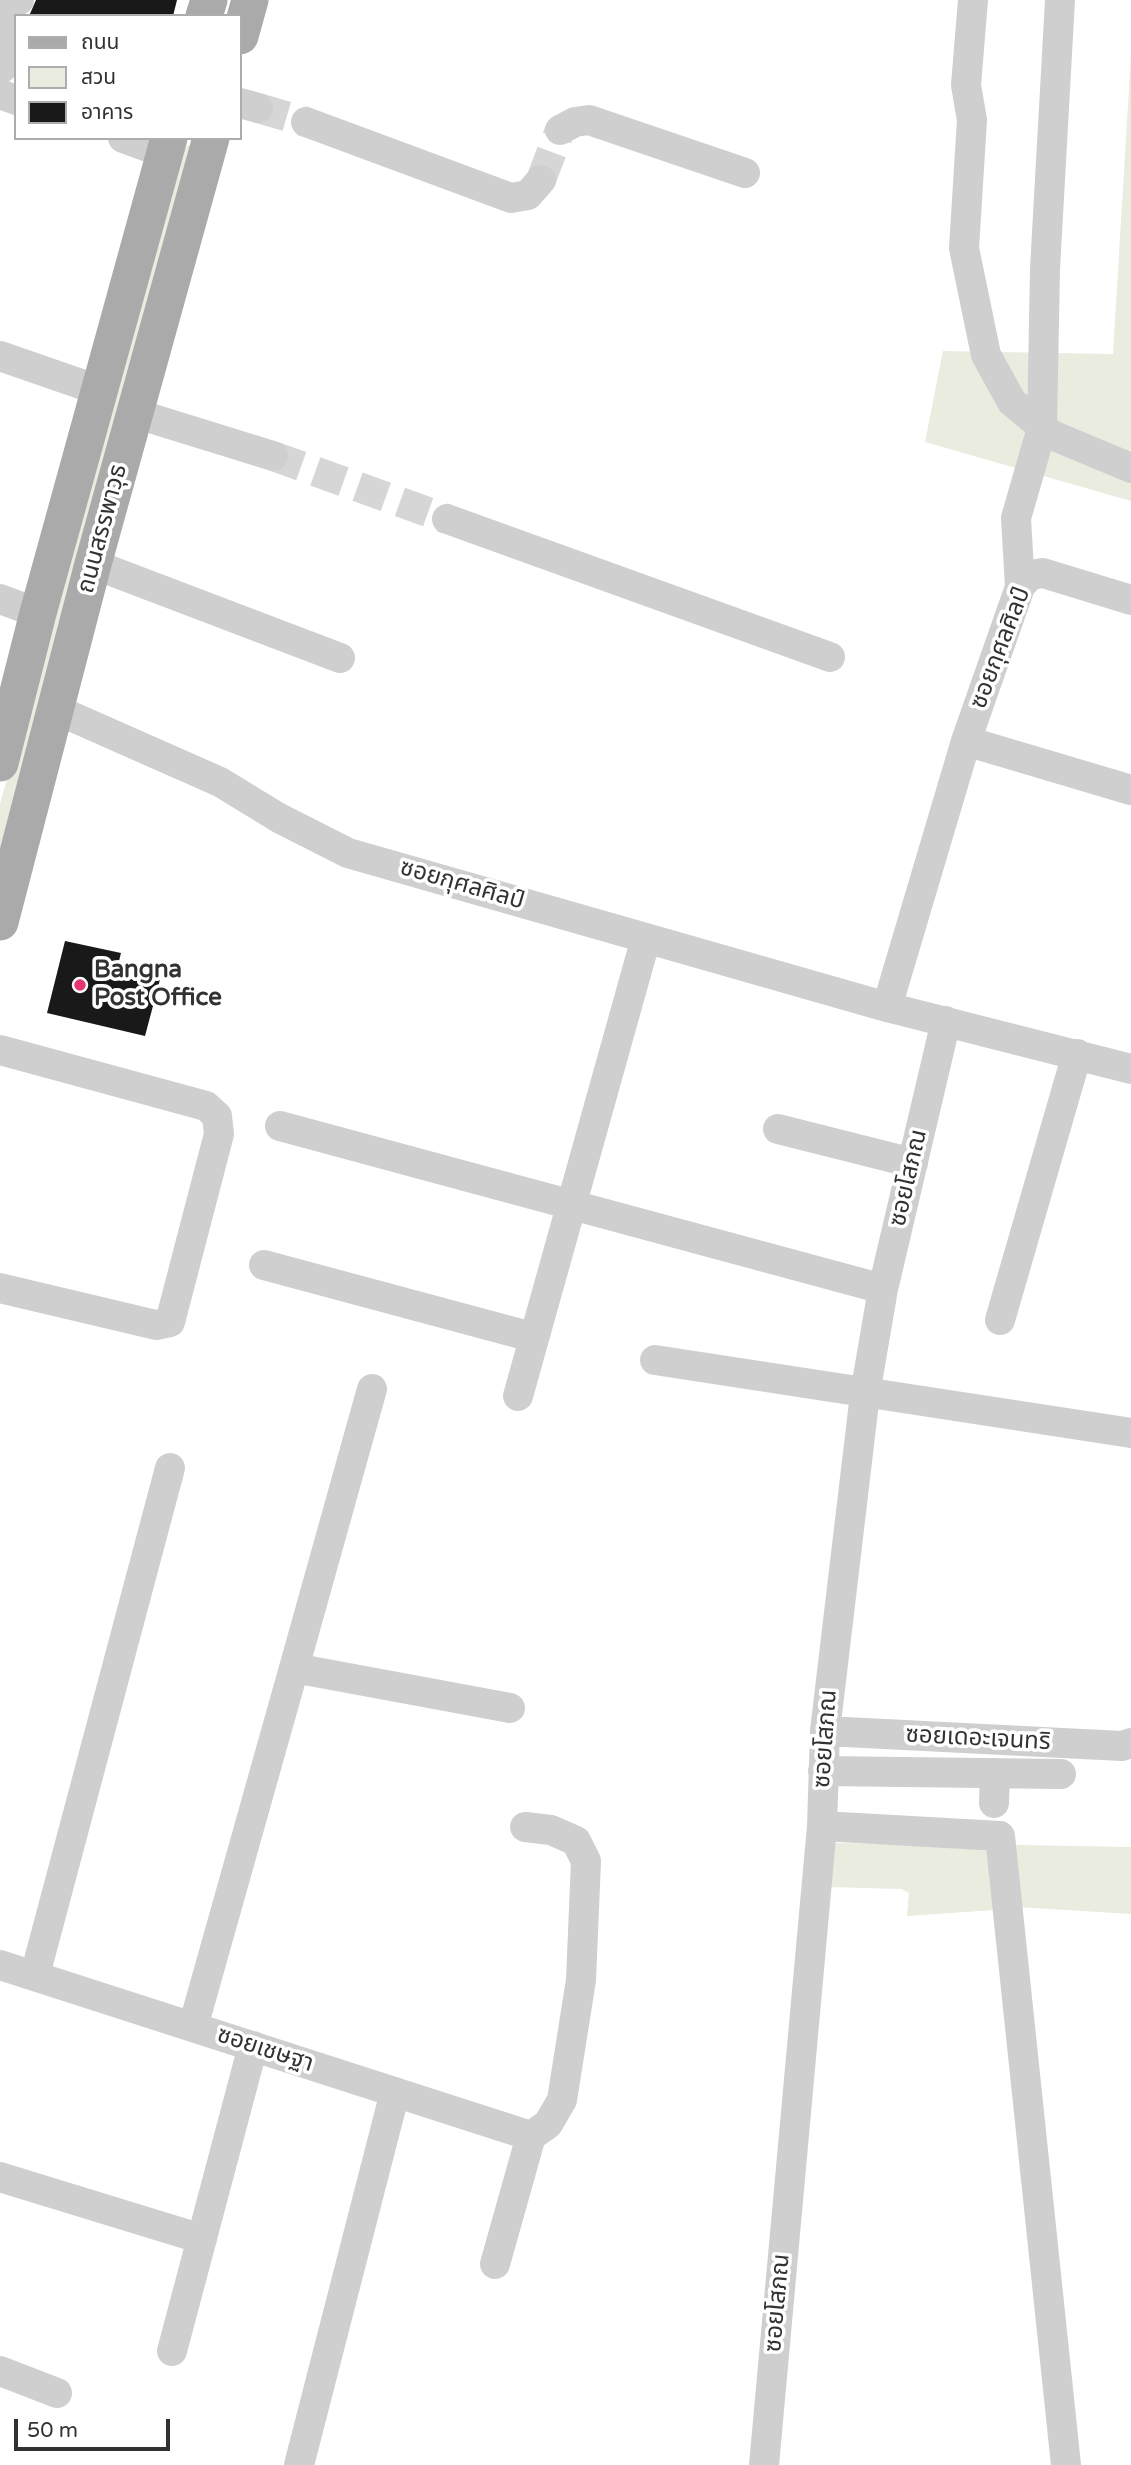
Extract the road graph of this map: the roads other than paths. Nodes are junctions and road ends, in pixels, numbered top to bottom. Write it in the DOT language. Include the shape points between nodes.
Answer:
graph roads {
  1 [pos="19,0"];
  2 [pos="250,0"];
  3 [pos="973,0"];
  4 [pos="1060,0"];
  5 [pos="0,27"];
  6 [pos="242,29"];
  7 [pos="14,35"];
  8 [pos="4,76"];
  9 [pos="14,96"];
  10 [pos="306,122"];
  11 [pos="560,130"];
  12 [pos="134,140"];
  13 [pos="210,140"];
  14 [pos="167,146"];
  15 [pos="745,173"];
  16 [pos="541,180"];
  17 [pos="0,356"];
  18 [pos="101,391"];
  19 [pos="134,413"];
  20 [pos="1042,428"];
  21 [pos="273,456"];
  22 [pos="1131,468"];
  23 [pos="447,519"];
  24 [pos="93,564"];
  25 [pos="1020,587"];
  26 [pos="0,599"];
  27 [pos="1131,600"];
  28 [pos="38,613"];
  29 [pos="830,657"];
  30 [pos="340,658"];
  31 [pos="57,710"];
  32 [pos="966,741"];
  33 [pos="0,763"];
  34 [pos="1131,790"];
  35 [pos="0,922"];
  36 [pos="646,938"];
  37 [pos="887,1007"];
  38 [pos="946,1021"];
  39 [pos="0,1049"];
  40 [pos="1077,1054"];
  41 [pos="1131,1069"];
  42 [pos="280,1126"];
  43 [pos="778,1129"];
  44 [pos="913,1163"];
  45 [pos="569,1206"];
  46 [pos="264,1265"];
  47 [pos="0,1288"];
  48 [pos="883,1289"];
  49 [pos="1000,1320"];
  50 [pos="532,1337"];
  51 [pos="654,1360"];
  52 [pos="372,1389"];
  53 [pos="865,1394"];
  54 [pos="518,1396"];
  55 [pos="1131,1433"];
  56 [pos="170,1468"];
  57 [pos="293,1668"];
  58 [pos="510,1708"];
  59 [pos="825,1731"];
  60 [pos="1131,1743"];
  61 [pos="823,1771"];
  62 [pos="995,1773"];
  63 [pos="1061,1774"];
  64 [pos="994,1803"];
  65 [pos="822,1826"];
  66 [pos="525,1827"];
  67 [pos="0,1965"];
  68 [pos="35,1975"];
  69 [pos="193,2026"];
  70 [pos="253,2046"];
  71 [pos="395,2092"];
  72 [pos="531,2136"];
  73 [pos="0,2177"];
  74 [pos="202,2239"];
  75 [pos="495,2264"];
  76 [pos="172,2351"];
  77 [pos="0,2371"];
  78 [pos="57,2393"];
  79 [pos="299,2465"];
  80 [pos="764,2465"];
  81 [pos="1066,2465"];
  1 -- 5 [label="street" via="8,7"];
  2 -- 6 [label="main road"];
  3 -- 20 [label="street" via="966,85 972,120 964,248 986,355 1012,402"];
  4 -- 20 [label="street" via="1045,269"];
  7 -- 8 [label="street"];
  8 -- 9 [label="street"];
  10 -- 16 [label="street" via="511,198 528,195"];
  11 -- 15 [label="street" via="589,120"];
  12 -- 14 [label="street"];
  13 -- 19 [label="main road, ถนนสรรพาวุธ"];
  14 -- 18 [label="main road, ถนนสรรพาวุธ"];
  17 -- 18 [label="street"];
  18 -- 28 [label="main road, ถนนสรรพาวุธ"];
  19 -- 21 [label="street"];
  19 -- 24 [label="main road, ถนนสรรพาวุธ"];
  20 -- 22 [label="street"];
  20 -- 25 [label="street" via="1016,518"];
  23 -- 29 [label="street"];
  24 -- 30 [label="street"];
  24 -- 31 [label="main road, ถนนสรรพาวุธ"];
  25 -- 27 [label="street, ซอยกุศลศิลป์" via="1030,575 1043,573"];
  25 -- 32 [label="street, ซอยกุศลศิลป์"];
  26 -- 28 [label="street"];
  28 -- 33 [label="main road, ถนนสรรพาวุธ"];
  31 -- 35 [label="main road, ถนนสรรพาวุธ"];
  31 -- 36 [label="street, ซอยกุศลศิลป์" via="220,782 348,853"];
  32 -- 34 [label="street, ซอยกุศลศิลป์"];
  32 -- 37 [label="street, ซอยกุศลศิลป์"];
  36 -- 37 [label="street, ซอยกุศลศิลป์"];
  36 -- 45 [label="street"];
  37 -- 38 [label="street, ซอยกุศลศิลป์"];
  38 -- 40 [label="street, ซอยกุศลศิลป์"];
  38 -- 44 [label="street, ซอยโสภณ"];
  39 -- 47 [label="street" via="206,1106 217,1116 219,1134 170,1322 156,1325"];
  40 -- 41 [label="street, ซอยกุศลศิลป์"];
  40 -- 49 [label="street"];
  42 -- 45 [label="street"];
  43 -- 44 [label="street"];
  44 -- 48 [label="street, ซอยโสภณ"];
  45 -- 48 [label="street"];
  45 -- 50 [label="street"];
  46 -- 50 [label="street"];
  48 -- 53 [label="street, ซอยโสภณ"];
  50 -- 54 [label="street"];
  51 -- 53 [label="street"];
  52 -- 57 [label="street"];
  53 -- 55 [label="street"];
  53 -- 59 [label="street, ซอยโสภณ"];
  56 -- 68 [label="street"];
  57 -- 58 [label="street"];
  57 -- 69 [label="street"];
  59 -- 60 [label="street, ซอยเดอะเจนทริ"];
  59 -- 61 [label="street, ซอยโสภณ"];
  61 -- 62 [label="street"];
  61 -- 65 [label="street, ซอยโสภณ"];
  62 -- 63 [label="street"];
  62 -- 64 [label="street"];
  65 -- 80 [label="street, ซอยโสภณ"];
  65 -- 81 [label="street" via="1000,1836"];
  66 -- 72 [label="street" via="551,1830 576,1841 586,1861 580,1980 562,2100 548,2124"];
  67 -- 68 [label="street, ซอยเชษฐา"];
  68 -- 69 [label="street, ซอยเชษฐา"];
  69 -- 70 [label="street, ซอยเชษฐา"];
  70 -- 71 [label="street, ซอยเชษฐา"];
  70 -- 74 [label="street"];
  71 -- 72 [label="street, ซอยเชษฐา"];
  71 -- 79 [label="street"];
  72 -- 75 [label="street"];
  73 -- 74 [label="street"];
  74 -- 76 [label="street"];
  77 -- 78 [label="street"];
}
